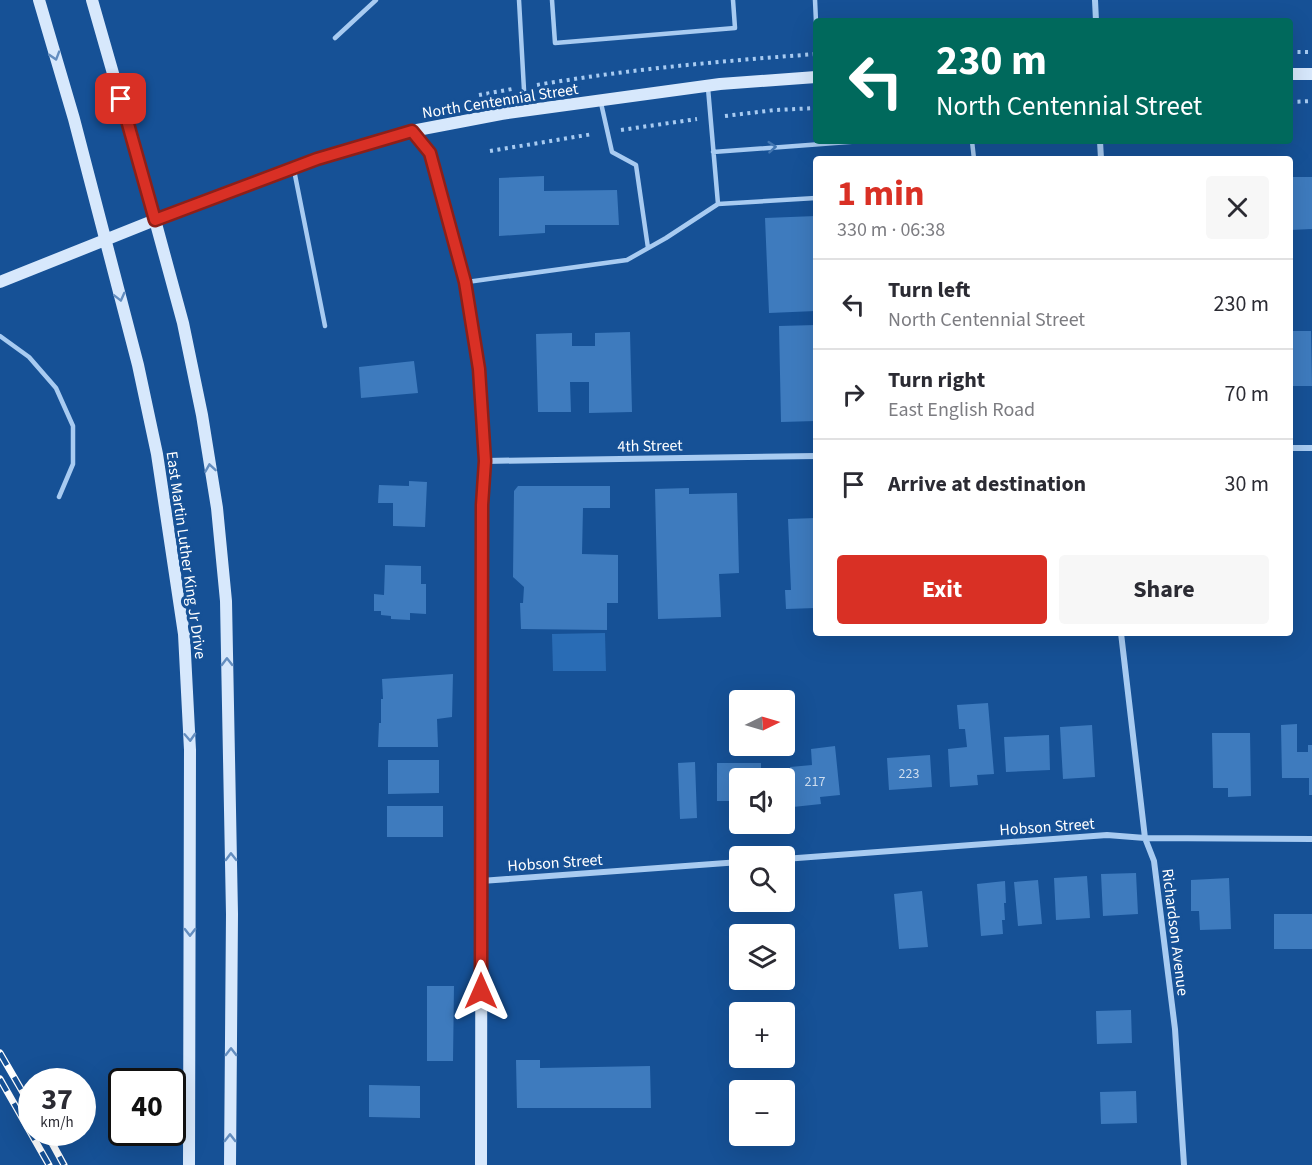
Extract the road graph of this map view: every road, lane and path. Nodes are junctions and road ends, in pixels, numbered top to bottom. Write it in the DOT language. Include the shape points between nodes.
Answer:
graph roads {
  1 [pos="39,0"];
  2 [pos="92,0"];
  3 [pos="376,0"];
  4 [pos="519,0"];
  5 [pos="552,0"];
  6 [pos="733,0"];
  7 [pos="815,0"];
  8 [pos="1095,0"];
  9 [pos="816,18"];
  10 [pos="1096,18"];
  11 [pos="335,38"];
  12 [pos="1312,51"];
  13 [pos="1293,52"];
  14 [pos="813,54"];
  15 [pos="1293,74"];
  16 [pos="1312,74"];
  17 [pos="813,77"];
  18 [pos="531,86"];
  19 [pos="708,86"];
  20 [pos="520,88"];
  21 [pos="479,95"];
  22 [pos="600,100"];
  23 [pos="1312,101"];
  24 [pos="1293,102"];
  25 [pos="813,108"];
  26 [pos="525,111"];
  27 [pos="711,117"];
  28 [pos="412,131"];
  29 [pos="608,132"];
  30 [pos="821,144"];
  31 [pos="490,152"];
  32 [pos="713,152"];
  33 [pos="294,168"];
  34 [pos="813,198"];
  35 [pos="718,204"];
  36 [pos="155,220"];
  37 [pos="106,240"];
  38 [pos="648,248"];
  39 [pos="0,282"];
  40 [pos="465,282"];
  41 [pos="325,326"];
  42 [pos="0,336"];
  43 [pos="1293,448"];
  44 [pos="1312,448"];
  45 [pos="813,456"];
  46 [pos="485,461"];
  47 [pos="59,497"];
  48 [pos="1121,636"];
  49 [pos="1144,838"];
  50 [pos="1312,839"];
  51 [pos="795,858"];
  52 [pos="729,863"];
  53 [pos="481,881"];
  54 [pos="189,1165"];
  55 [pos="230,1165"];
  56 [pos="481,1165"];
  57 [pos="1184,1165"];
  1 -- 37 [label="main road, East Martin Luther King Jr Drive, one-way"];
  2 -- 36 [label="main road, East Martin Luther King Jr Drive"];
  3 -- 11 [label="lane"];
  4 -- 26 [label="lane"];
  5 -- 6 [label="lane" via="555,43 735,28"];
  7 -- 9 [label="lane"];
  8 -- 10 [label="street"];
  12 -- 13 [label="path"];
  14 -- 18 [label="path" via="594,75"];
  15 -- 16 [label="main road"];
  17 -- 19 [label="main road, North Centennial Street"];
  19 -- 22 [label="main road, North Centennial Street"];
  19 -- 27 [label="lane"];
  20 -- 21 [label="path"];
  22 -- 26 [label="main road, North Centennial Street"];
  22 -- 29 [label="lane"];
  23 -- 24 [label="path"];
  25 -- 27 [label="path"];
  26 -- 28 [label="main road, North Centennial Street"];
  27 -- 29 [label="path"];
  27 -- 32 [label="lane"];
  28 -- 33 [label="main road, North Centennial Street"];
  28 -- 40 [label="main road" via="430,153"];
  29 -- 31 [label="path"];
  29 -- 38 [label="lane" via="612,152 636,165"];
  32 -- 30 [label="lane, one-way"];
  32 -- 35 [label="lane"];
  33 -- 36 [label="main road, North Centennial Street"];
  33 -- 41 [label="lane"];
  34 -- 35 [label="lane"];
  35 -- 38 [label="lane"];
  36 -- 37 [label="main road, North Centennial Street"];
  55 -- 36 [label="main road, East Martin Luther King Jr Drive, one-way" via="232,914 226,601 202,415 183,323"];
  37 -- 39 [label="main road, North Centennial Street"];
  37 -- 54 [label="main road, East Martin Luther King Jr Drive, one-way" via="157,454 184,634 190,750"];
  38 -- 40 [label="lane" via="627,260"];
  40 -- 46 [label="main road" via="479,369"];
  42 -- 47 [label="lane" via="29,357 56,388 73,426 73,464"];
  43 -- 44 [label="street"];
  45 -- 46 [label="street, 4th Street"];
  46 -- 53 [label="main road"];
  48 -- 49 [label="street, Richardson Avenue"];
  49 -- 50 [label="street, Hobson Street"];
  49 -- 51 [label="street, Hobson Street" via="1107,835"];
  49 -- 57 [label="street, Richardson Avenue" via="1154,861 1174,1029"];
  52 -- 53 [label="street, Hobson Street"];
  53 -- 56 [label="main road"];
}
